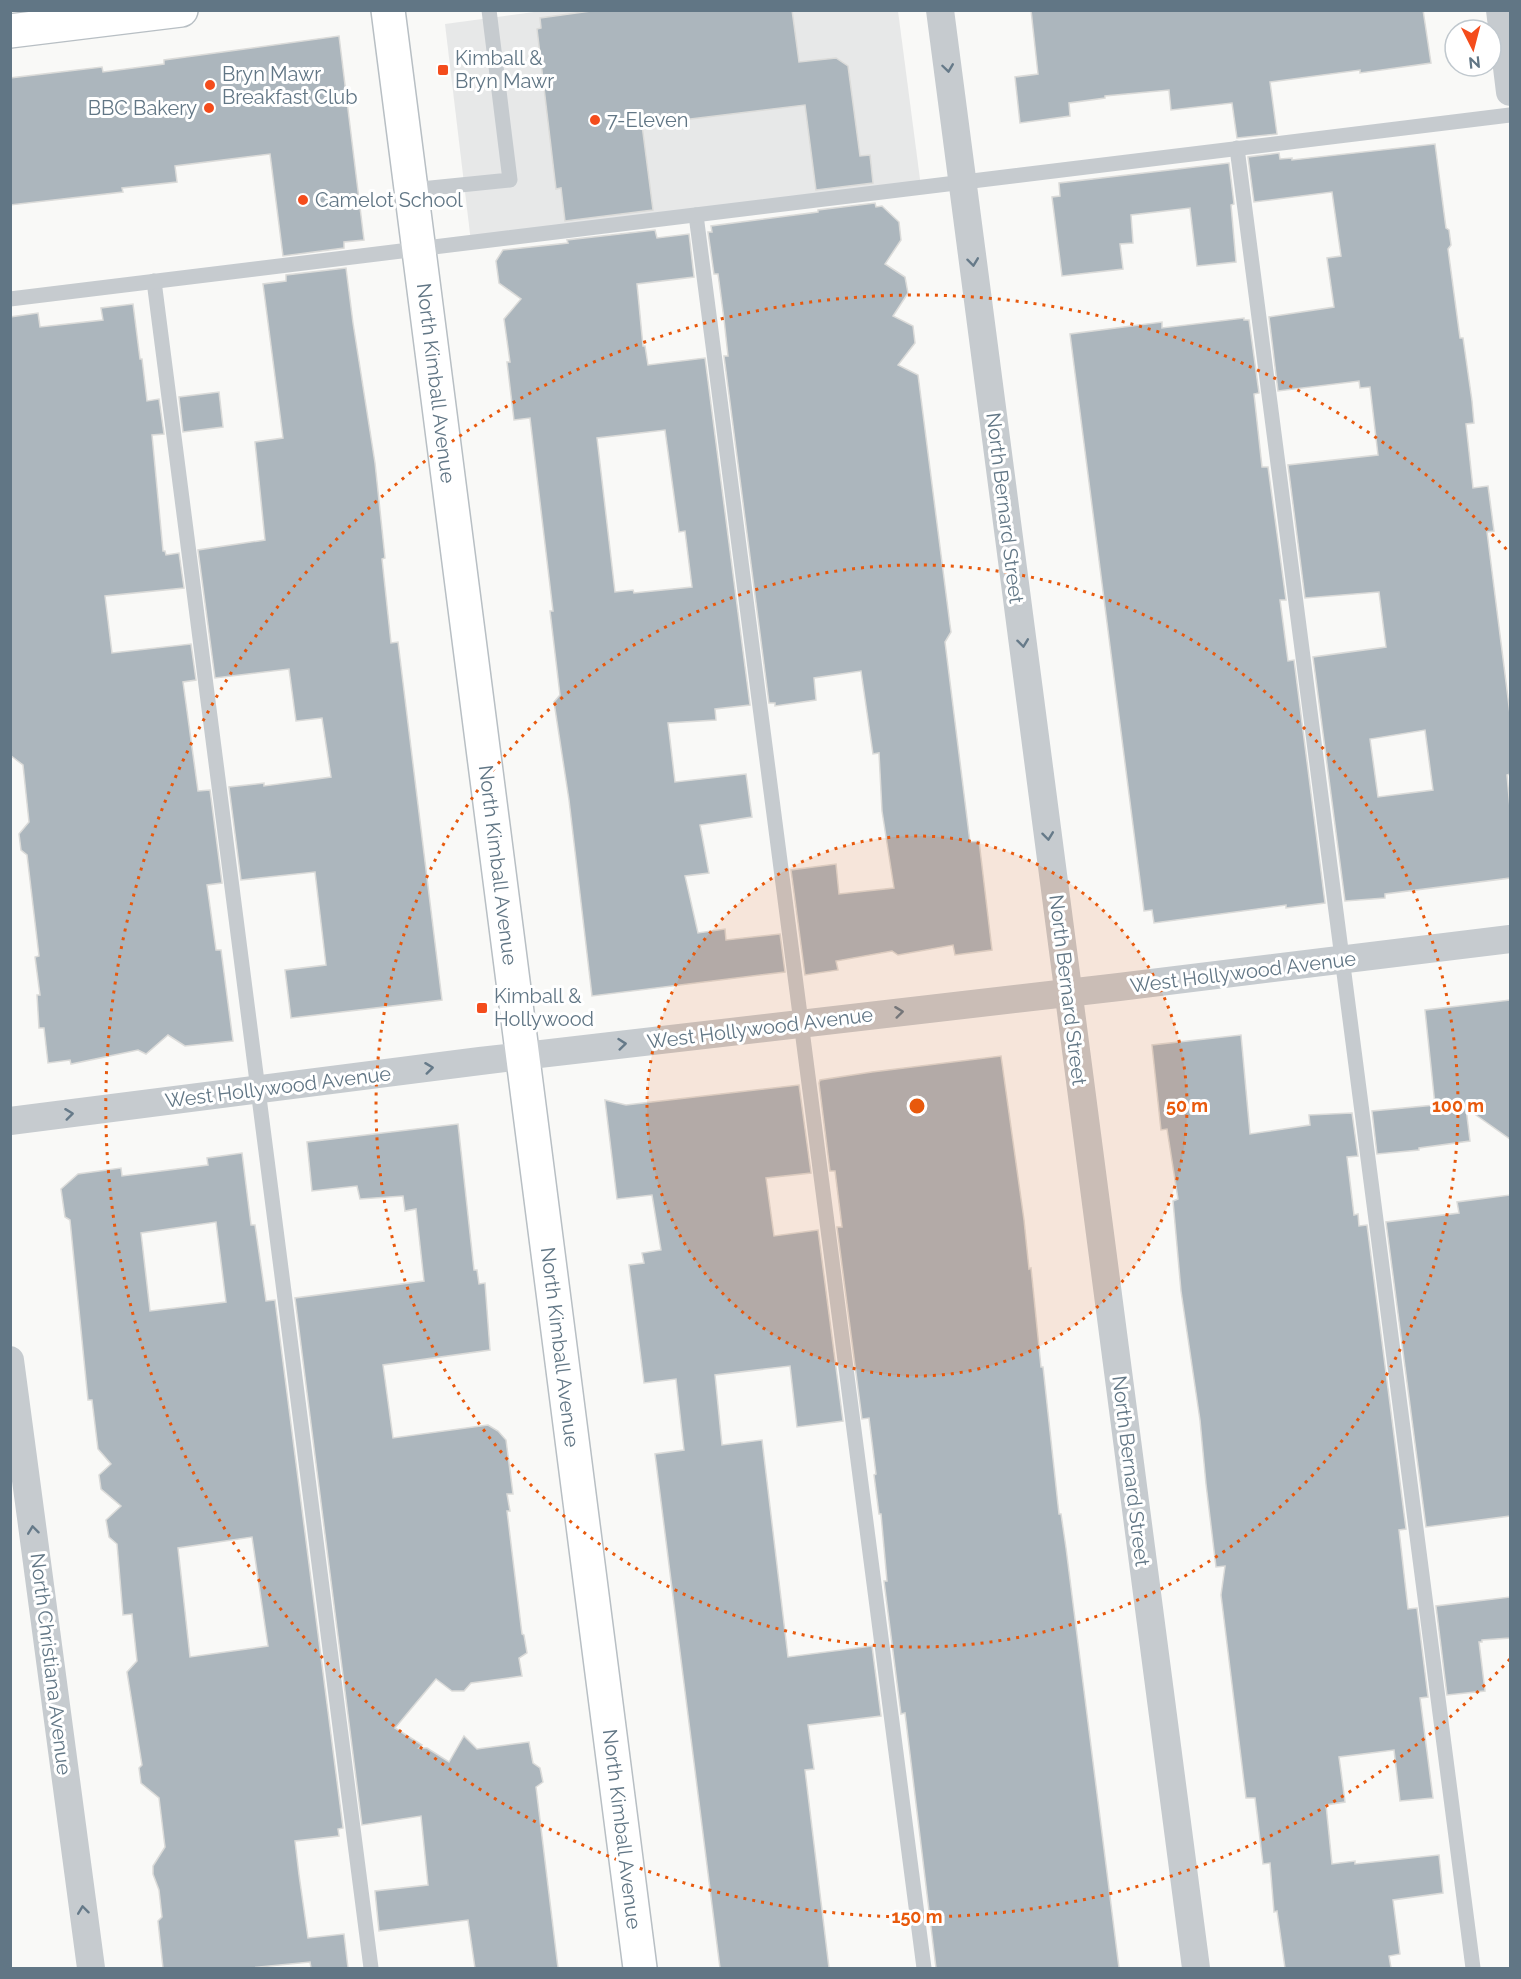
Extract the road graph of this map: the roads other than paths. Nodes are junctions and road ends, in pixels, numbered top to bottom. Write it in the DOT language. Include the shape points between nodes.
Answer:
graph roads {
  1 [pos="181,10"];
  2 [pos="388,10"];
  3 [pos="489,10"];
  4 [pos="940,10"];
  5 [pos="1500,10"];
  6 [pos="10,31"];
  7 [pos="1510,92"];
  8 [pos="1510,115"];
  9 [pos="1237,148"];
  10 [pos="963,182"];
  11 [pos="411,190"];
  12 [pos="696,215"];
  13 [pos="418,249"];
  14 [pos="154,281"];
  15 [pos="10,299"];
  16 [pos="1510,939"];
  17 [pos="1342,960"];
  18 [pos="1068,993"];
  19 [pos="801,1024"];
  20 [pos="523,1056"];
  21 [pos="258,1089"];
  22 [pos="10,1121"];
  23 [pos="10,1360"];
  24 [pos="91,1968"];
  25 [pos="371,1968"];
  26 [pos="640,1968"];
  27 [pos="924,1968"];
  28 [pos="1196,1968"];
  29 [pos="1473,1968"];
  1 -- 6 [label="street"];
  2 -- 11 [label="street, North Kimball Avenue"];
  3 -- 11 [label="lane" via="510,180"];
  4 -- 10 [label="street, North Bernard Street, one-way"];
  5 -- 7 [label="street"];
  8 -- 9 [label="lane"];
  9 -- 10 [label="lane"];
  9 -- 17 [label="lane"];
  10 -- 12 [label="lane"];
  10 -- 18 [label="street, North Bernard Street, one-way"];
  11 -- 13 [label="street, North Kimball Avenue"];
  12 -- 13 [label="lane"];
  12 -- 19 [label="lane"];
  13 -- 14 [label="lane"];
  13 -- 20 [label="street, North Kimball Avenue"];
  14 -- 15 [label="lane"];
  14 -- 21 [label="lane"];
  16 -- 17 [label="street, West Hollywood Avenue"];
  17 -- 18 [label="street, West Hollywood Avenue"];
  17 -- 29 [label="lane"];
  19 -- 18 [label="street, West Hollywood Avenue, one-way"];
  18 -- 28 [label="street, North Bernard Street"];
  20 -- 19 [label="street, West Hollywood Avenue, one-way"];
  19 -- 27 [label="lane"];
  21 -- 20 [label="street, West Hollywood Avenue, one-way"];
  20 -- 26 [label="street, North Kimball Avenue"];
  22 -- 21 [label="street, West Hollywood Avenue, one-way"];
  21 -- 25 [label="lane"];
  24 -- 23 [label="street, North Christiana Avenue, one-way"];
}
